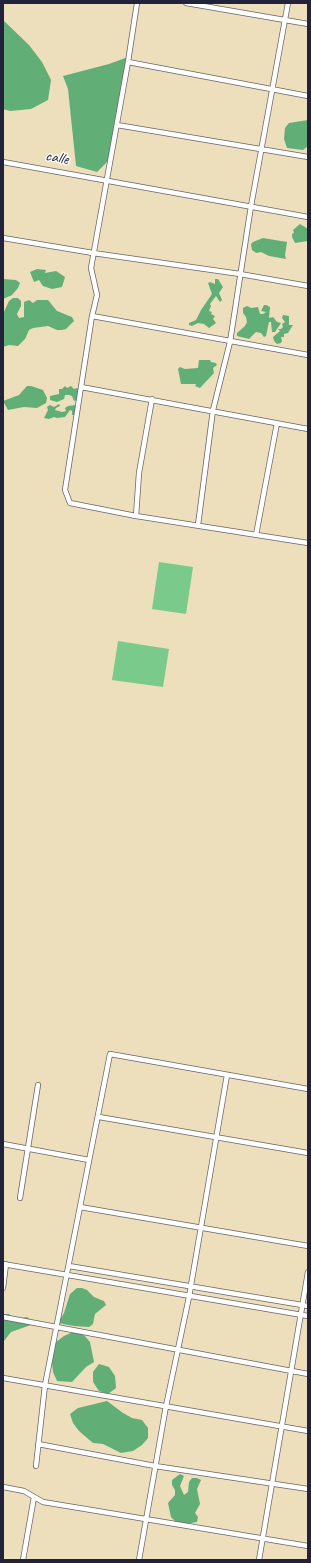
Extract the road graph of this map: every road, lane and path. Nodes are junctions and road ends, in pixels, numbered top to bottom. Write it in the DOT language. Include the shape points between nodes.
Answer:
graph roads {
  1 [pos="137,3"];
  2 [pos="186,3"];
  3 [pos="288,3"];
  4 [pos="285,20"];
  5 [pos="308,24"];
  6 [pos="128,62"];
  7 [pos="272,90"];
  8 [pos="308,96"];
  9 [pos="117,125"];
  10 [pos="261,150"];
  11 [pos="308,157"];
  12 [pos="3,162"];
  13 [pos="107,179"];
  14 [pos="251,206"];
  15 [pos="308,217"];
  16 [pos="3,238"];
  17 [pos="93,254"];
  18 [pos="240,274"];
  19 [pos="308,286"];
  20 [pos="92,316"];
  21 [pos="230,342"];
  22 [pos="308,355"];
  23 [pos="81,387"];
  24 [pos="152,399"];
  25 [pos="213,410"];
  26 [pos="277,423"];
  27 [pos="308,429"];
  28 [pos="136,516"];
  29 [pos="198,525"];
  30 [pos="256,535"];
  31 [pos="308,543"];
  32 [pos="227,1075"];
  33 [pos="38,1085"];
  34 [pos="308,1089"];
  35 [pos="98,1117"];
  36 [pos="216,1138"];
  37 [pos="3,1144"];
  38 [pos="28,1148"];
  39 [pos="308,1153"];
  40 [pos="89,1160"];
  41 [pos="20,1198"];
  42 [pos="80,1207"];
  43 [pos="201,1228"];
  44 [pos="308,1246"];
  45 [pos="4,1264"];
  46 [pos="69,1266"];
  47 [pos="308,1272"];
  48 [pos="67,1275"];
  49 [pos="190,1286"];
  50 [pos="3,1288"];
  51 [pos="188,1297"];
  52 [pos="305,1306"];
  53 [pos="301,1315"];
  54 [pos="308,1316"];
  55 [pos="3,1317"];
  56 [pos="56,1327"];
  57 [pos="178,1349"];
  58 [pos="292,1371"];
  59 [pos="308,1374"];
  60 [pos="3,1378"];
  61 [pos="45,1385"];
  62 [pos="166,1406"];
  63 [pos="282,1426"];
  64 [pos="308,1431"];
  65 [pos="38,1444"];
  66 [pos="36,1466"];
  67 [pos="155,1466"];
  68 [pos="273,1482"];
  69 [pos="3,1487"];
  70 [pos="308,1488"];
  71 [pos="34,1497"];
  72 [pos="146,1519"];
  73 [pos="262,1538"];
  74 [pos="308,1546"];
  75 [pos="23,1560"];
  76 [pos="139,1560"];
  77 [pos="259,1560"];
  1 -- 6 [label="street"];
  2 -- 4 [label="street"];
  3 -- 4 [label="street"];
  4 -- 5 [label="street"];
  4 -- 7 [label="street"];
  6 -- 7 [label="street"];
  6 -- 9 [label="street"];
  7 -- 8 [label="street"];
  7 -- 10 [label="street"];
  9 -- 10 [label="street"];
  9 -- 13 [label="street"];
  10 -- 11 [label="street"];
  10 -- 14 [label="street"];
  12 -- 13 [label="street, calle"];
  13 -- 14 [label="street, calle"];
  13 -- 17 [label="street"];
  14 -- 15 [label="street, calle"];
  14 -- 18 [label="street"];
  16 -- 17 [label="street"];
  17 -- 18 [label="street"];
  17 -- 20 [label="street" via="91,268 97,295"];
  18 -- 19 [label="street"];
  18 -- 21 [label="street"];
  20 -- 21 [label="street"];
  20 -- 23 [label="street"];
  21 -- 22 [label="street"];
  21 -- 25 [label="street"];
  23 -- 24 [label="street"];
  23 -- 28 [label="street" via="65,490 70,503"];
  24 -- 25 [label="street"];
  24 -- 28 [label="street" via="139,473"];
  25 -- 26 [label="street"];
  25 -- 29 [label="street"];
  26 -- 27 [label="street"];
  26 -- 30 [label="street"];
  28 -- 29 [label="street"];
  29 -- 30 [label="street"];
  30 -- 31 [label="street"];
  32 -- 34 [label="street"];
  32 -- 35 [label="street" via="110,1054"];
  32 -- 36 [label="street"];
  33 -- 38 [label="street"];
  35 -- 36 [label="street"];
  35 -- 40 [label="street"];
  36 -- 39 [label="street"];
  36 -- 43 [label="street"];
  37 -- 38 [label="street"];
  38 -- 40 [label="street"];
  38 -- 41 [label="street"];
  40 -- 42 [label="street"];
  42 -- 43 [label="street"];
  42 -- 46 [label="street"];
  43 -- 44 [label="street"];
  43 -- 49 [label="street"];
  45 -- 48 [label="street"];
  45 -- 50 [label="street"];
  46 -- 48 [label="street"];
  46 -- 49 [label="street"];
  47 -- 52 [label="street"];
  48 -- 51 [label="street"];
  48 -- 56 [label="street"];
  49 -- 51 [label="street"];
  49 -- 52 [label="street"];
  51 -- 53 [label="street"];
  51 -- 57 [label="street"];
  52 -- 53 [label="street"];
  53 -- 54 [label="street"];
  53 -- 58 [label="street"];
  55 -- 56 [label="street"];
  56 -- 57 [label="street"];
  56 -- 61 [label="street"];
  57 -- 58 [label="street"];
  57 -- 62 [label="street"];
  58 -- 59 [label="street"];
  58 -- 63 [label="street"];
  60 -- 61 [label="street"];
  61 -- 62 [label="street"];
  61 -- 65 [label="street"];
  62 -- 63 [label="street"];
  62 -- 67 [label="street"];
  63 -- 64 [label="street"];
  63 -- 68 [label="street"];
  65 -- 66 [label="street"];
  65 -- 67 [label="street"];
  67 -- 68 [label="street"];
  67 -- 72 [label="street"];
  68 -- 70 [label="street"];
  68 -- 73 [label="street"];
  69 -- 71 [label="street" via="24,1491"];
  71 -- 72 [label="street" via="43,1502"];
  71 -- 75 [label="street"];
  72 -- 73 [label="street"];
  72 -- 76 [label="street"];
  73 -- 74 [label="street"];
  73 -- 77 [label="street"];
}
